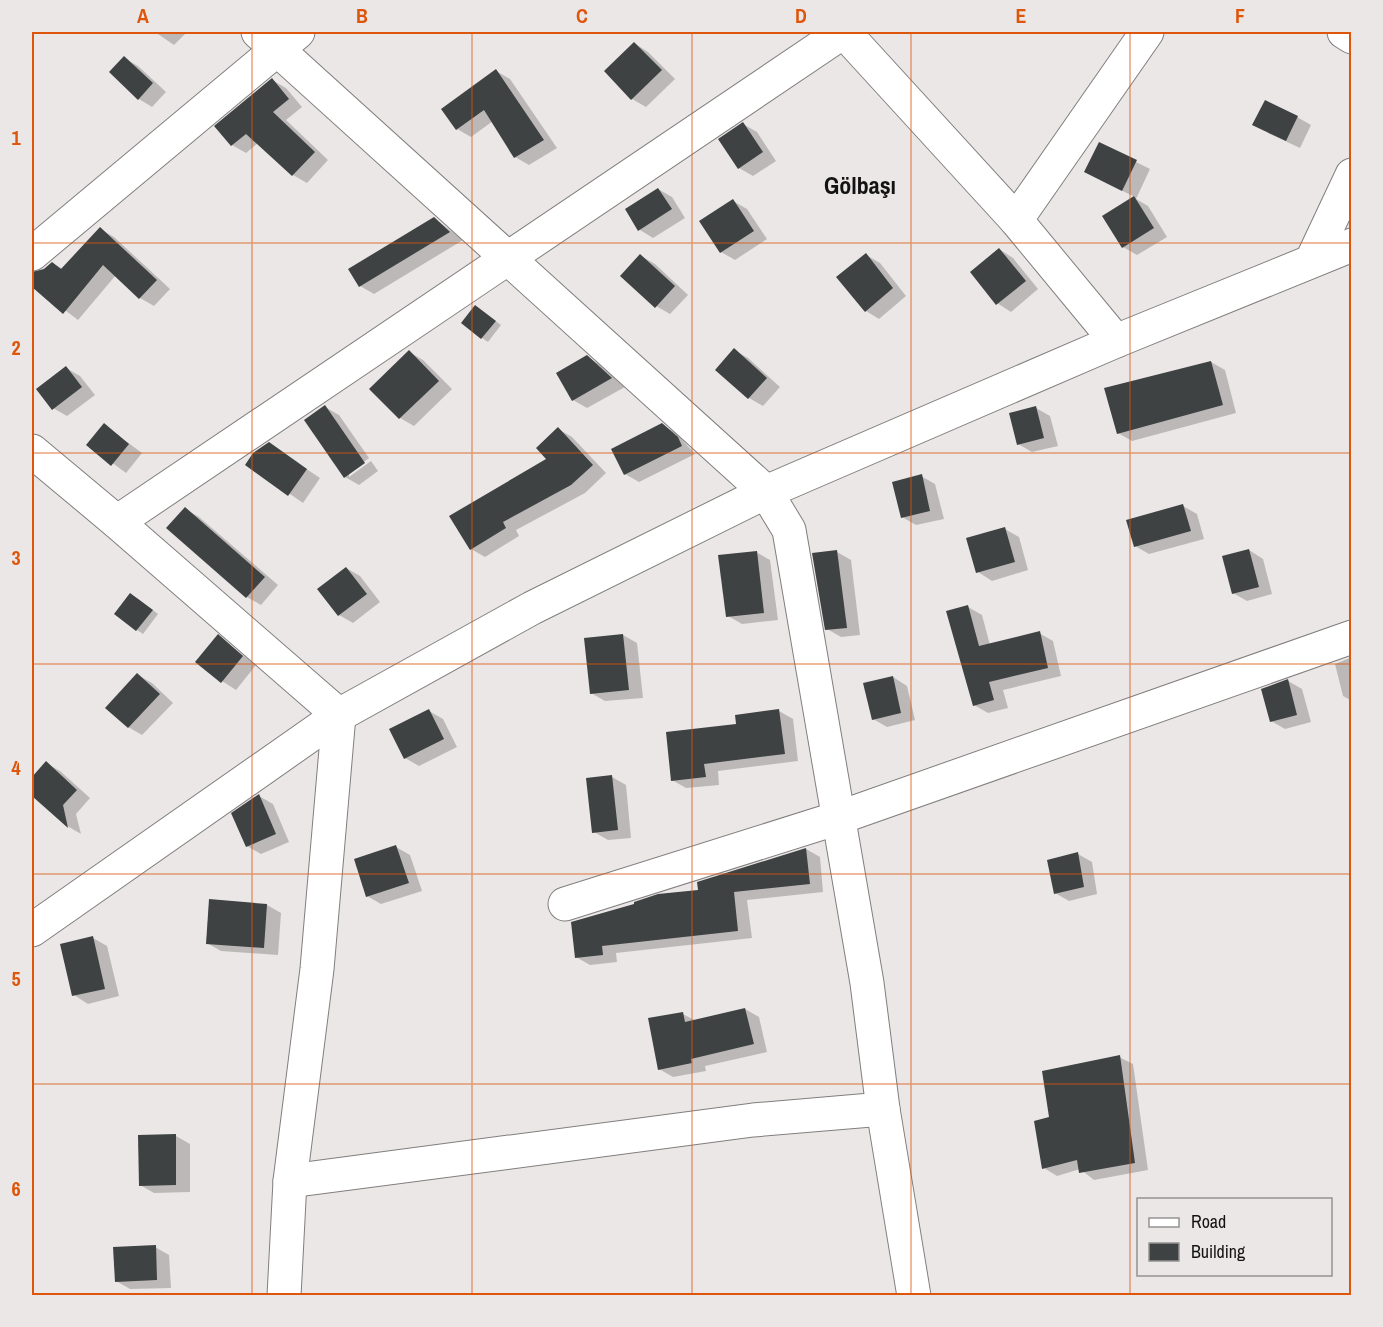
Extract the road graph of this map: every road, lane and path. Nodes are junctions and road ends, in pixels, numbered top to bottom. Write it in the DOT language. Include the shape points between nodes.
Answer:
graph roads {
  1 [pos="843,32"];
  2 [pos="1147,32"];
  3 [pos="1344,32"];
  4 [pos="278,38"];
  5 [pos="1352,38"];
  6 [pos="1352,175"];
  7 [pos="1016,220"];
  8 [pos="1352,245"];
  9 [pos="32,254"];
  10 [pos="509,258"];
  11 [pos="1312,260"];
  12 [pos="1116,341"];
  13 [pos="32,451"];
  14 [pos="766,492"];
  15 [pos="117,522"];
  16 [pos="1352,637"];
  17 [pos="339,715"];
  18 [pos="838,818"];
  19 [pos="565,904"];
  20 [pos="32,930"];
  21 [pos="883,1109"];
  22 [pos="290,1181"];
  23 [pos="284,1296"];
  24 [pos="914,1296"];
  1 -- 7 [label="street"];
  1 -- 10 [label="street"];
  2 -- 7 [label="street"];
  3 -- 5 [label="street"];
  4 -- 9 [label="street"];
  4 -- 10 [label="street"];
  6 -- 11 [label="street"];
  7 -- 12 [label="street"];
  8 -- 11 [label="street"];
  10 -- 14 [label="street"];
  10 -- 15 [label="street"];
  11 -- 12 [label="street"];
  12 -- 14 [label="street"];
  13 -- 15 [label="street"];
  14 -- 17 [label="street" via="532,608"];
  14 -- 18 [label="street" via="789,530"];
  15 -- 17 [label="street"];
  16 -- 18 [label="street"];
  17 -- 20 [label="street"];
  17 -- 22 [label="street" via="317,969"];
  18 -- 19 [label="street"];
  18 -- 21 [label="street" via="867,983"];
  21 -- 22 [label="street" via="753,1120"];
  21 -- 24 [label="street"];
  22 -- 23 [label="street"];
}
